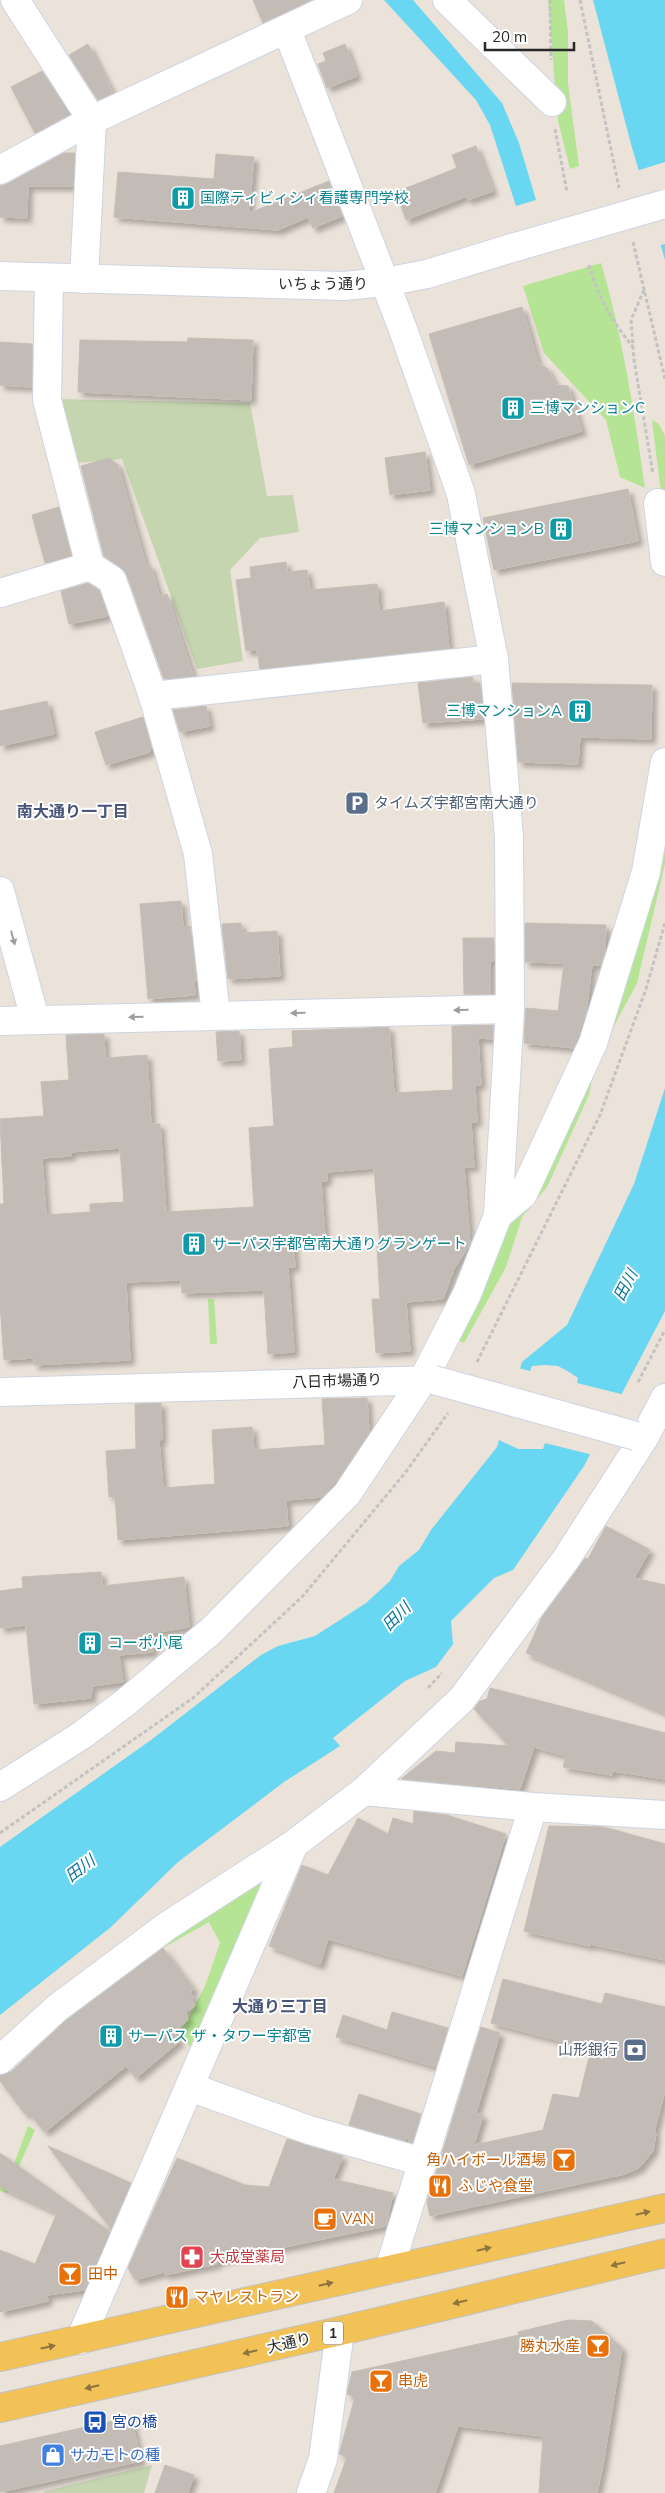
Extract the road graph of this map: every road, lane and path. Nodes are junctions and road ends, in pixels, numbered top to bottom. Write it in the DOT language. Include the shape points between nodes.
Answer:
graph roads {
  1 [pos="15,0"];
  2 [pos="348,0"];
  3 [pos="447,0"];
  4 [pos="287,30"];
  5 [pos="552,102"];
  6 [pos="92,120"];
  7 [pos="0,170"];
  8 [pos="563,171"];
  9 [pos="567,192"];
  10 [pos="665,204"];
  11 [pos="589,265"];
  12 [pos="0,276"];
  13 [pos="49,278"];
  14 [pos="84,279"];
  15 [pos="385,282"];
  16 [pos="644,290"];
  17 [pos="633,347"];
  18 [pos="658,503"];
  19 [pos="665,562"];
  20 [pos="90,566"];
  21 [pos="0,593"];
  22 [pos="494,659"];
  23 [pos="153,696"];
  24 [pos="665,762"];
  25 [pos="0,891"];
  26 [pos="510,1009"];
  27 [pos="216,1015"];
  28 [pos="35,1019"];
  29 [pos="0,1021"];
  30 [pos="498,1215"];
  31 [pos="665,1330"];
  32 [pos="429,1379"];
  33 [pos="638,1383"];
  34 [pos="0,1392"];
  35 [pos="665,1398"];
  36 [pos="648,1438"];
  37 [pos="447,1667"];
  38 [pos="422,1694"];
  39 [pos="3,1782"];
  40 [pos="364,1791"];
  41 [pos="534,1807"];
  42 [pos="665,1815"];
  43 [pos="294,1844"];
  44 [pos="0,2060"];
  45 [pos="190,2087"];
  46 [pos="423,2162"];
  47 [pos="665,2208"];
  48 [pos="665,2253"];
  49 [pos="389,2270"];
  50 [pos="340,2331"];
  51 [pos="80,2340"];
  52 [pos="0,2358"];
  53 [pos="0,2408"];
  54 [pos="311,2493"];
  1 -- 6 [label="street"];
  2 -- 4 [label="street"];
  3 -- 5 [label="street"];
  4 -- 6 [label="street"];
  4 -- 15 [label="street"];
  6 -- 7 [label="street"];
  6 -- 14 [label="street"];
  8 -- 9 [label="path"];
  10 -- 15 [label="street, いちょう通り, bridge" via="427,274"];
  11 -- 17 [label="path" via="593,283 619,330"];
  12 -- 13 [label="street, いちょう通り"];
  13 -- 14 [label="street, いちょう通り"];
  13 -- 20 [label="street" via="47,400"];
  14 -- 15 [label="street, いちょう通り" via="344,286"];
  15 -- 22 [label="street" via="461,494"];
  16 -- 17 [label="path" via="631,320"];
  17 -- 18 [label="path"];
  18 -- 19 [label="street"];
  20 -- 21 [label="street"];
  20 -- 23 [label="street" via="112,580"];
  22 -- 23 [label="street"];
  22 -- 26 [label="street" via="509,837"];
  23 -- 27 [label="street" via="198,854"];
  24 -- 30 [label="street" via="646,872 593,1043 523,1194"];
  25 -- 28 [label="street, one-way"];
  26 -- 27 [label="street, one-way"];
  26 -- 30 [label="street"];
  27 -- 28 [label="street, one-way"];
  28 -- 29 [label="street"];
  30 -- 32 [label="street"];
  31 -- 33 [label="path"];
  32 -- 34 [label="street, 八日市場通り"];
  32 -- 36 [label="street, 八日市場通り, bridge"];
  32 -- 39 [label="street" via="347,1494 211,1631 82,1735"];
  35 -- 36 [label="street"];
  36 -- 40 [label="street" via="566,1559 461,1700"];
  37 -- 38 [label="path"];
  40 -- 41 [label="street"];
  40 -- 43 [label="street"];
  41 -- 42 [label="street"];
  41 -- 46 [label="street"];
  43 -- 44 [label="street" via="160,1932 57,2008"];
  43 -- 45 [label="street"];
  45 -- 46 [label="street" via="309,2130"];
  45 -- 51 [label="street"];
  46 -- 49 [label="street"];
  49 -- 47 [label="main road, one-way"];
  48 -- 50 [label="main road, 大通り / 1, one-way"];
  51 -- 49 [label="main road, one-way"];
  50 -- 53 [label="main road, 大通り / 1, one-way"];
  50 -- 54 [label="street" via="323,2458"];
  52 -- 51 [label="main road, one-way"];
}
